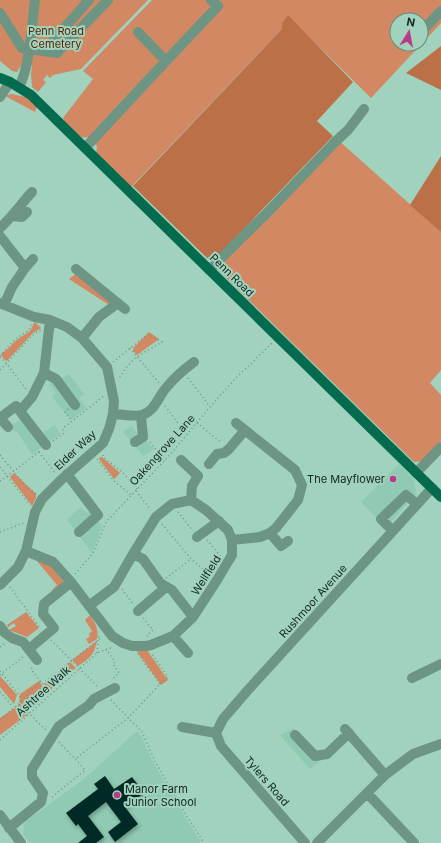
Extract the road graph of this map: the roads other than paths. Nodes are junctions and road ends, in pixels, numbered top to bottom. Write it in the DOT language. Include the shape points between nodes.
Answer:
graph roads {
  1 [pos="35,0"];
  2 [pos="89,0"];
  3 [pos="108,0"];
  4 [pos="211,0"];
  5 [pos="441,12"];
  6 [pos="0,13"];
  7 [pos="429,24"];
  8 [pos="138,32"];
  9 [pos="29,49"];
  10 [pos="44,51"];
  11 [pos="166,61"];
  12 [pos="0,78"];
  13 [pos="14,84"];
  14 [pos="0,97"];
  15 [pos="364,109"];
  16 [pos="85,148"];
  17 [pos="32,192"];
  18 [pos="27,212"];
  19 [pos="13,216"];
  20 [pos="0,228"];
  21 [pos="0,236"];
  22 [pos="33,259"];
  23 [pos="25,268"];
  24 [pos="76,269"];
  25 [pos="209,270"];
  26 [pos="2,304"];
  27 [pos="50,322"];
  28 [pos="82,338"];
  29 [pos="194,362"];
  30 [pos="44,373"];
  31 [pos="75,405"];
  32 [pos="18,408"];
  33 [pos="113,414"];
  34 [pos="141,416"];
  35 [pos="236,423"];
  36 [pos="8,427"];
  37 [pos="245,430"];
  38 [pos="139,439"];
  39 [pos="441,447"];
  40 [pos="42,448"];
  41 [pos="182,460"];
  42 [pos="209,464"];
  43 [pos="416,473"];
  44 [pos="64,477"];
  45 [pos="432,488"];
  46 [pos="441,496"];
  47 [pos="190,500"];
  48 [pos="417,504"];
  49 [pos="219,521"];
  50 [pos="393,531"];
  51 [pos="79,532"];
  52 [pos="270,533"];
  53 [pos="197,537"];
  54 [pos="232,540"];
  55 [pos="288,542"];
  56 [pos="26,551"];
  57 [pos="133,554"];
  58 [pos="71,582"];
  59 [pos="3,583"];
  60 [pos="163,585"];
  61 [pos="90,605"];
  62 [pos="138,611"];
  63 [pos="193,618"];
  64 [pos="0,626"];
  65 [pos="173,636"];
  66 [pos="30,650"];
  67 [pos="188,653"];
  68 [pos="37,660"];
  69 [pos="441,664"];
  70 [pos="412,678"];
  71 [pos="115,688"];
  72 [pos="182,727"];
  73 [pos="216,733"];
  74 [pos="295,735"];
  75 [pos="441,744"];
  76 [pos="385,775"];
  77 [pos="367,793"];
  78 [pos="0,816"];
  79 [pos="9,828"];
  80 [pos="21,843"];
  81 [pos="305,843"];
  82 [pos="317,843"];
  83 [pos="414,843"];
  1 -- 9 [label="street"];
  2 -- 10 [label="street"];
  3 -- 10 [label="street" via="57,53"];
  4 -- 11 [label="street" via="218,6"];
  5 -- 7 [label="street"];
  6 -- 9 [label="street" via="22,48"];
  8 -- 11 [label="street"];
  9 -- 10 [label="street"];
  9 -- 13 [label="street" via="25,73"];
  11 -- 16 [label="street"];
  12 -- 13 [label="main road, Penn Road"];
  13 -- 14 [label="street"];
  13 -- 16 [label="main road, Penn Road" via="31,95"];
  15 -- 25 [label="street" via="348,130"];
  16 -- 25 [label="main road, Penn Road"];
  17 -- 19 [label="street"];
  18 -- 19 [label="street" via="22,217"];
  19 -- 20 [label="street"];
  21 -- 23 [label="street"];
  22 -- 23 [label="street"];
  23 -- 26 [label="street"];
  24 -- 28 [label="street" via="121,306 100,317"];
  25 -- 43 [label="main road, Penn Road"];
  26 -- 27 [label="street, Elder Way"];
  27 -- 28 [label="street, Elder Way" via="67,327"];
  27 -- 30 [label="street"];
  28 -- 33 [label="street, Elder Way" via="107,368 113,389"];
  29 -- 34 [label="street" via="164,389 160,399"];
  30 -- 31 [label="street" via="56,379"];
  30 -- 32 [label="street" via="32,397"];
  32 -- 36 [label="street" via="0,418"];
  32 -- 40 [label="street"];
  33 -- 34 [label="street"];
  33 -- 44 [label="street, Elder Way" via="104,443"];
  34 -- 38 [label="street"];
  35 -- 37 [label="street"];
  37 -- 42 [label="street" via="229,449 217,454"];
  37 -- 52 [label="street" via="295,470 302,485 298,500"];
  39 -- 43 [label="street"];
  41 -- 47 [label="street" via="198,476 192,486"];
  43 -- 45 [label="main road, Penn Road"];
  44 -- 51 [label="street" via="98,515"];
  44 -- 56 [label="street, Elder Way" via="42,499 34,516"];
  45 -- 46 [label="main road, Penn Road"];
  45 -- 48 [label="street, Rushmoor Avenue"];
  47 -- 49 [label="street"];
  47 -- 57 [label="street" via="172,504 156,517"];
  48 -- 50 [label="street, Rushmoor Avenue"];
  48 -- 50 [label="street" via="406,495 381,519"];
  49 -- 53 [label="street"];
  49 -- 54 [label="street" via="228,530"];
  50 -- 73 [label="street, Rushmoor Avenue" via="223,719"];
  52 -- 54 [label="street" via="260,537"];
  52 -- 55 [label="street" via="281,546"];
  54 -- 63 [label="street, Wellfield" via="232,555"];
  56 -- 58 [label="street" via="53,562"];
  56 -- 59 [label="street, Elder Way" via="18,567"];
  57 -- 60 [label="street, Wellfield" via="143,560"];
  57 -- 61 [label="street" via="114,587"];
  58 -- 61 [label="street"];
  58 -- 66 [label="street" via="44,604 43,614 54,628"];
  60 -- 62 [label="street"];
  60 -- 63 [label="street, Wellfield" via="172,590"];
  61 -- 65 [label="street, Wellfield" via="108,632 127,645 146,646"];
  63 -- 65 [label="street, Wellfield"];
  64 -- 66 [label="street"];
  65 -- 67 [label="street"];
  66 -- 68 [label="street"];
  69 -- 70 [label="street"];
  71 -- 79 [label="street" via="94,699 59,726 32,769 32,777 43,793 41,802"];
  72 -- 73 [label="street"];
  73 -- 81 [label="street, Tylers Road" via="220,746"];
  74 -- 76 [label="street" via="315,756 326,754 347,731"];
  75 -- 76 [label="street" via="413,754"];
  76 -- 77 [label="street"];
  77 -- 82 [label="street"];
  77 -- 83 [label="street"];
  78 -- 79 [label="street"];
  79 -- 80 [label="street"];
}
